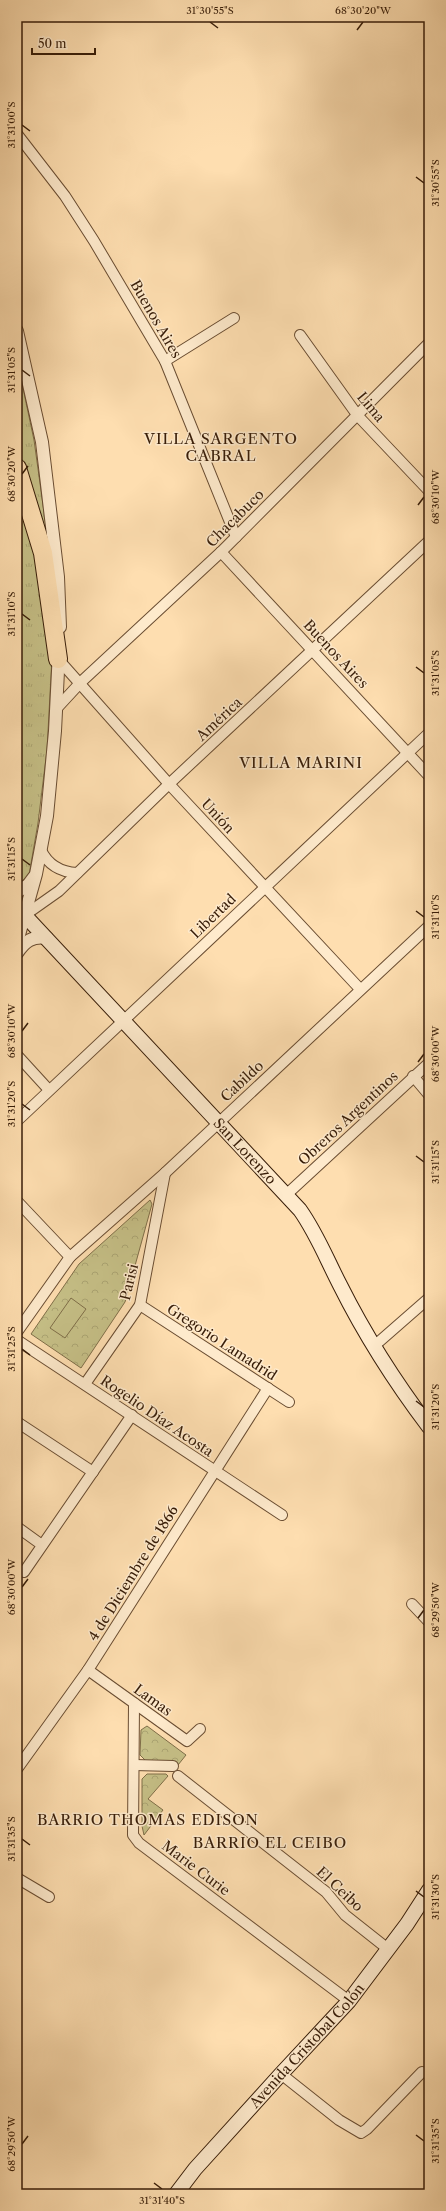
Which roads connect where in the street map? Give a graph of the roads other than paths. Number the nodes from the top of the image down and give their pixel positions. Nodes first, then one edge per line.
1 (17, 134) edge
2 (234, 318) dead end
3 (17, 331) edge
4 (300, 335) dead end
5 (429, 343) edge
6 (165, 362) junction
7 (358, 416) junction
8 (17, 468) edge
9 (429, 491) edge
10 (236, 537) junction
11 (429, 541) edge
12 (221, 552) junction
13 (314, 650) junction
14 (58, 658) junction
15 (81, 682) junction
16 (57, 708) junction
17 (429, 733) edge
18 (407, 753) junction
19 (429, 776) edge
20 (169, 784) junction
21 (41, 850) junction
22 (77, 873) junction
23 (36, 874) junction
24 (264, 886) junction
25 (17, 892) edge
26 (21, 911) edge
27 (429, 926) edge
28 (47, 938) junction
29 (17, 942) edge
30 (17, 953) edge
31 (360, 989) junction
32 (124, 1021) junction
33 (17, 1055) edge
34 (429, 1063) edge
35 (413, 1076) junction
36 (49, 1090) junction
37 (429, 1095) edge
38 (17, 1121) edge
39 (218, 1122) junction
40 (165, 1173) junction
41 (286, 1194) junction
42 (17, 1201) edge
43 (70, 1256) junction
44 (429, 1298) edge
45 (140, 1304) junction
46 (17, 1332) edge
47 (17, 1340) edge
48 (373, 1347) junction
49 (85, 1384) junction
50 (268, 1388) junction
51 (289, 1402) dead end
52 (132, 1415) junction
53 (17, 1422) edge
54 (429, 1427) edge
55 (214, 1470) junction
56 (93, 1472) junction
57 (282, 1515) dead end
58 (17, 1527) edge
59 (42, 1545) junction
60 (24, 1572) dead end
61 (412, 1604) dead end
62 (429, 1622) edge
63 (88, 1670) junction
64 (134, 1703) junction
65 (200, 1729) dead end
66 (134, 1765) junction
67 (173, 1766) dead end
68 (17, 1769) edge
69 (178, 1776) dead end
70 (18, 1880) edge
71 (429, 1890) edge
72 (49, 1897) dead end
73 (388, 1949) junction
74 (349, 2001) junction
75 (422, 2072) dead end
76 (281, 2074) junction
77 (176, 2194) edge

1 - 6 street, Buenos Aires
2 - 6 street
3 - 14 street
4 - 7 street, Lima
5 - 7 street, Chacabuco
6 - 10 street, Buenos Aires
7 - 9 street, Lima
7 - 10 street, Chacabuco
8 - 14 highway
10 - 12 street, Chacabuco
11 - 13 street, América
12 - 13 street, Buenos Aires
12 - 15 street, Chacabuco
13 - 18 street, Buenos Aires
13 - 20 street, América
14 - 15 street, Unión
14 - 16 street
15 - 16 street, Chacabuco
15 - 20 street, Unión
16 - 21 street
17 - 18 street, Libertad
18 - 19 street, Buenos Aires
18 - 24 street, Libertad
20 - 22 street, América
20 - 24 street, Unión
21 - 22 street
21 - 23 street
22 - 26 street, América
23 - 25 street
23 - 26 street
24 - 31 street, Unión
24 - 32 street, Libertad
26 - 28 main road, San Lorenzo
26 - 29 street
27 - 31 street, Cabildo
28 - 30 street
28 - 32 main road, San Lorenzo
31 - 39 street, Cabildo
32 - 36 street, Libertad
32 - 39 main road, San Lorenzo
33 - 36 street
34 - 35 street, Obreros Argentinos
35 - 37 street
35 - 41 street, Obreros Argentinos
36 - 38 street, Libertad
39 - 40 street, Cabildo
39 - 41 main road, San Lorenzo
40 - 43 street, Cabildo
40 - 45 street, Parisi
41 - 48 main road, San Lorenzo
42 - 43 street
43 - 46 street, Cabildo
44 - 48 street
45 - 49 street, Parisi
45 - 50 street, Gregorio Lamadrid
47 - 49 street, Rogelio Díaz Acosta
48 - 54 main road, San Lorenzo
49 - 52 street, Rogelio Díaz Acosta
50 - 51 street, Gregorio Lamadrid
50 - 55 street, 4 de Diciembre de 1866
52 - 55 street, Rogelio Díaz Acosta
52 - 56 street
53 - 56 street
55 - 57 street, Rogelio Díaz Acosta
55 - 63 street, 4 de Diciembre de 1866
56 - 59 street
58 - 59 street
59 - 60 street
61 - 62 street
63 - 64 street, Lamas
63 - 68 street, 4 de Diciembre de 1866
64 - 65 street, Lamas
64 - 66 street, Marie Curie
66 - 67 street
66 - 74 street, Marie Curie
69 - 73 street, El Ceibo
70 - 72 street
71 - 73 main road, Avenida Cristobal Colón
73 - 74 main road, Avenida Cristobal Colón
74 - 76 main road, Avenida Cristobal Colón
75 - 76 street
76 - 77 main road, Avenida Cristobal Colón

